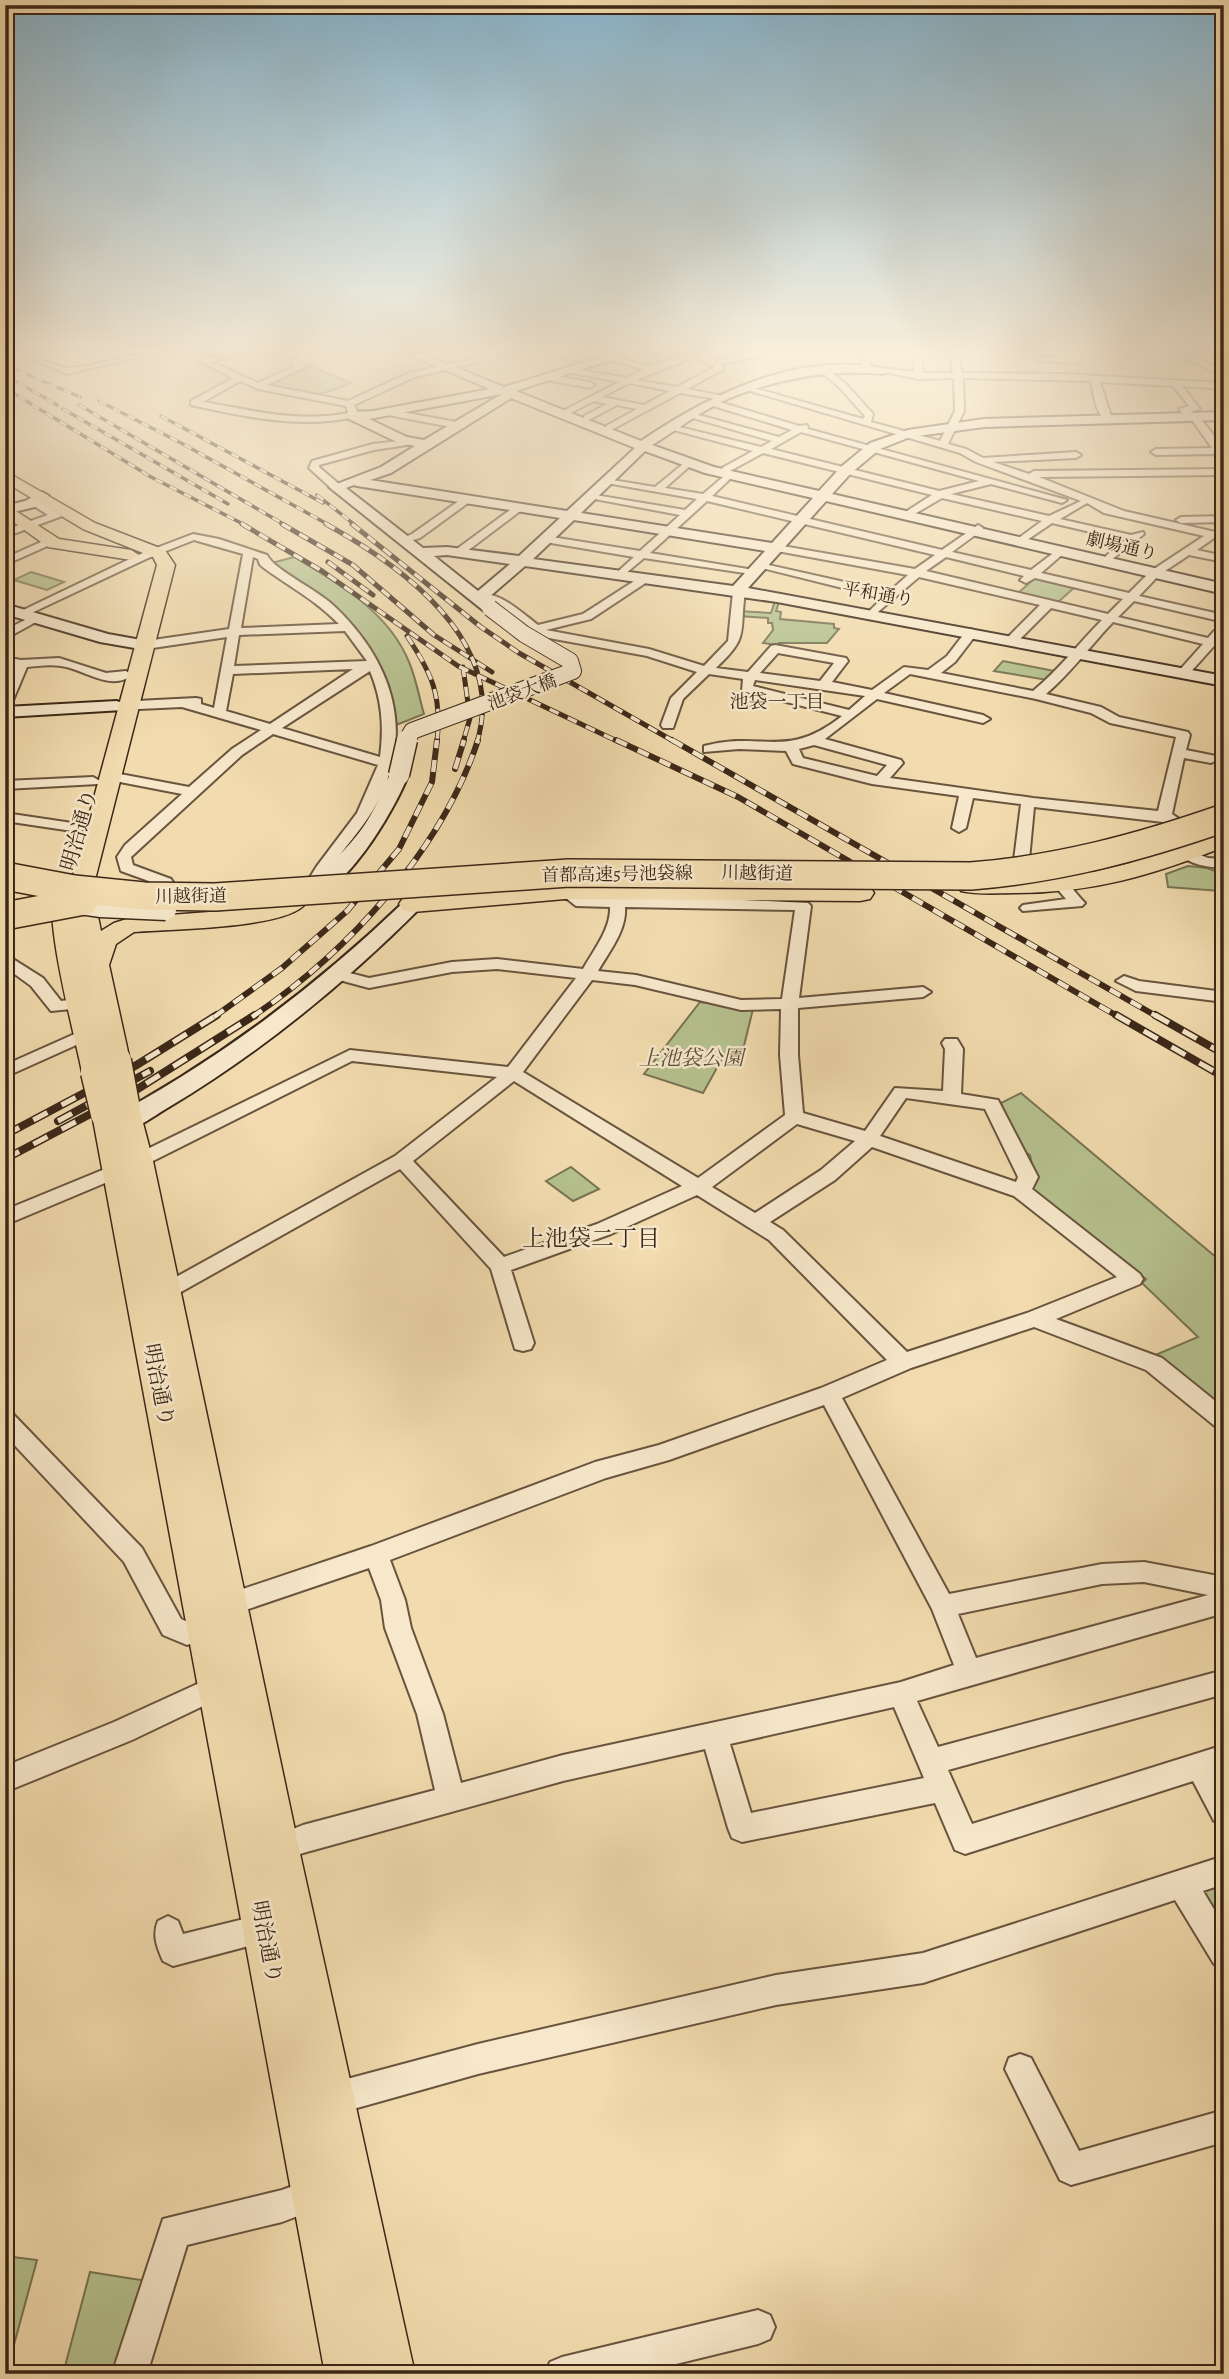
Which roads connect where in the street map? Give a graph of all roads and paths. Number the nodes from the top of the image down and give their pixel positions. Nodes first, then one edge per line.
1 (315, 465) edge
2 (394, 465) edge
3 (624, 465) edge
4 (686, 465) edge
5 (697, 465) edge
6 (706, 465) edge
7 (738, 465) edge
8 (821, 465) edge
9 (852, 465) edge
10 (915, 465) edge
11 (926, 465) edge
12 (994, 465) edge
13 (1085, 465) edge
14 (1167, 465) edge
15 (907, 469) dead end
16 (845, 471) junction
17 (1224, 471) edge
18 (727, 472) junction
19 (1173, 472) junction
20 (1092, 473) junction
21 (1021, 474) junction
22 (5, 475) edge
23 (896, 475) dead end
24 (357, 481) junction
25 (884, 481) junction
26 (606, 482) junction
27 (989, 482) junction
28 (336, 487) junction
29 (657, 490) junction
30 (942, 493) junction
31 (823, 495) junction
32 (38, 497) junction
33 (589, 497) junction
34 (703, 497) junction
35 (5, 499) edge
36 (467, 500) junction
37 (1082, 504) junction
38 (5, 509) edge
39 (518, 509) junction
40 (687, 513) junction
41 (911, 513) junction
42 (1121, 514) junction
43 (568, 517) junction
44 (1051, 519) junction
45 (1224, 519) edge
46 (801, 520) junction
47 (1154, 521) junction
48 (27, 524) junction
49 (976, 530) junction
50 (667, 532) junction
51 (5, 534) edge
52 (1218, 536) edge
53 (1024, 538) junction
54 (545, 539) junction
55 (1134, 539) junction
56 (403, 540) junction
57 (50, 541) junction
58 (777, 548) junction
59 (1060, 551) junction
60 (1187, 551) junction
61 (140, 552) junction
62 (249, 552) junction
63 (418, 553) junction
64 (458, 553) junction
65 (943, 553) junction
66 (643, 554) junction
67 (1110, 558) junction
68 (1224, 559) edge
69 (522, 561) junction
70 (5, 562) edge
71 (265, 564) junction
72 (246, 568) junction
73 (757, 569) junction
74 (1157, 571) junction
75 (916, 573) junction
76 (1032, 574) junction
77 (619, 576) junction
78 (643, 580) junction
79 (1224, 587) edge
80 (738, 592) junction
81 (1010, 595) junction
82 (891, 596) junction
83 (1130, 597) junction
84 (484, 603) junction
85 (1048, 604) junction
86 (21, 614) edge
87 (872, 614) junction
88 (1108, 618) junction
89 (1224, 619) edge
90 (348, 627) junction
91 (534, 629) junction
92 (1224, 629) edge
93 (234, 632) junction
94 (971, 632) junction
95 (5, 635) edge
96 (1012, 640) junction
97 (1210, 642) junction
98 (141, 644) junction
99 (1076, 653) junction
100 (5, 661) edge
101 (374, 665) junction
102 (21, 666) junction
103 (228, 670) junction
104 (704, 670) junction
105 (1183, 673) junction
106 (930, 674) junction
107 (126, 675) junction
108 (749, 678) junction
109 (1224, 681) edge
110 (823, 686) junction
111 (872, 694) junction
112 (1037, 695) junction
113 (222, 696) junction
114 (184, 703) junction
115 (5, 705) edge
116 (122, 706) junction
117 (5, 712) edge
118 (219, 713) junction
119 (850, 714) junction
120 (983, 719) dead end
121 (668, 725) dead end
122 (272, 728) junction
123 (812, 740) junction
124 (791, 747) junction
125 (709, 749) dead end
126 (1181, 753) junction
127 (1211, 759) dead end
128 (392, 769) junction
129 (101, 780) junction
130 (880, 781) junction
131 (5, 785) edge
132 (192, 792) junction
133 (967, 792) junction
134 (1027, 802) junction
135 (1224, 816) edge
136 (5, 817) edge
137 (79, 828) junction
138 (959, 828) dead end
139 (1224, 829) edge
140 (1179, 832) junction
141 (72, 855) junction
142 (1223, 861) edge
143 (741, 877) junction
144 (838, 879) junction
145 (965, 880) junction
146 (1035, 884) junction
147 (565, 891) junction
148 (8, 895) edge
149 (113, 895) junction
150 (301, 898) junction
151 (617, 903) junction
152 (71, 904) junction
153 (165, 904) junction
154 (413, 904) junction
155 (5, 959) edge
156 (96, 965) junction
157 (588, 974) junction
158 (338, 975) junction
159 (1124, 981) dead end
160 (923, 992) dead end
161 (1224, 997) edge
162 (82, 1003) junction
163 (790, 1004) junction
164 (88, 1032) junction
165 (951, 1043) dead end
166 (106, 1066) junction
167 (5, 1072) edge
168 (513, 1073) junction
169 (952, 1098) junction
170 (117, 1117) junction
171 (793, 1118) junction
172 (869, 1139) junction
173 (402, 1160) junction
174 (128, 1165) junction
175 (700, 1186) junction
176 (1021, 1191) junction
177 (5, 1218) edge
178 (757, 1220) junction
179 (500, 1266) junction
180 (165, 1292) junction
181 (1034, 1319) junction
182 (523, 1343) dead end
183 (903, 1362) junction
184 (829, 1394) junction
185 (5, 1420) edge
186 (1224, 1421) edge
187 (376, 1555) junction
188 (1224, 1588) edge
189 (1224, 1602) edge
190 (943, 1606) junction
191 (217, 1616) junction
192 (969, 1672) junction
193 (1224, 1682) edge
194 (217, 1688) junction
195 (901, 1694) junction
196 (715, 1737) junction
197 (931, 1762) junction
198 (1211, 1762) edge
199 (5, 1779) edge
200 (942, 1788) junction
201 (451, 1798) junction
202 (1224, 1812) edge
203 (264, 1854) junction
204 (1224, 1870) edge
205 (1182, 1884) junction
206 (264, 1928) junction
207 (168, 1931) dead end
208 (1224, 1954) edge
209 (1020, 2069) dead end
210 (332, 2099) junction
211 (1224, 2126) edge
212 (317, 2194) junction
213 (758, 2327) dead end
214 (129, 2374) edge
215 (352, 2374) edge
216 (388, 2374) edge
217 (562, 2374) edge

1 - 28 street
2 - 24 street
3 - 26 street
4 - 29 street
5 - 18 street, 劇場通り
6 - 18 street, 劇場通り
7 - 18 street
8 - 16 street
9 - 16 street
10 - 15 street
11 - 27 street
12 - 21 street
13 - 20 street
14 - 19 street
16 - 25 street
16 - 31 street
17 - 19 street
18 - 31 street, 劇場通り
18 - 34 street
19 - 20 street
20 - 21 street
21 - 27 street
21 - 42 street
22 - 32 main road
23 - 25 street
24 - 28 street
24 - 36 street
25 - 30 street
26 - 29 street
26 - 33 street
27 - 30 street
27 - 37 street
28 - 56 street
29 - 34 street
30 - 41 street
30 - 44 street
31 - 41 street, 劇場通り
31 - 46 street
31 - 49 street, 劇場通り
32 - 35 street
32 - 38 street
32 - 48 street
32 - 61 main road
33 - 40 street
33 - 43 street
34 - 40 street
34 - 46 street
36 - 39 street
36 - 56 street
37 - 42 street
37 - 44 street
38 - 48 main road
39 - 43 street
39 - 64 street
40 - 50 street
41 - 49 street, 劇場通り
42 - 47 street
43 - 50 street
43 - 54 street
44 - 53 street
44 - 55 street
45 - 47 street
46 - 58 street
46 - 65 street
47 - 52 street
47 - 55 street
48 - 51 street
48 - 57 main road
49 - 53 street, 劇場通り
49 - 59 street, 劇場通り
49 - 65 street
50 - 58 street
50 - 66 street
52 - 60 street
53 - 67 street, 劇場通り
54 - 66 street
54 - 69 street
55 - 67 street
56 - 63 street
57 - 61 main road
57 - 70 street
58 - 73 street
58 - 75 street
59 - 74 street, 劇場通り
59 - 76 street
60 - 68 street
60 - 74 street
61 - 62 street
61 - 86 street
61 - 98 main road, 明治通り
62 - 71 street
62 - 72 street
63 - 64 street
63 - 84 street
64 - 69 street
65 - 75 street
65 - 76 street
66 - 73 street
66 - 77 street
67 - 74 street, 劇場通り
69 - 77 street, 平和通り
69 - 84 street
71 - 72 street
71 - 90 street
72 - 93 street
73 - 80 street
73 - 82 street
74 - 79 street, 劇場通り
74 - 83 street
75 - 81 street
75 - 82 street
76 - 81 street
76 - 83 street
77 - 78 street, 平和通り
78 - 80 street, 平和通り
78 - 91 street
80 - 87 street, 平和通り
80 - 104 street
81 - 85 street
82 - 87 street
83 - 88 street
83 - 89 street
84 - 91 street
84 - 128 street, 池袋大橋, bridge
85 - 88 street
85 - 96 street
86 - 95 street
86 - 98 street
87 - 94 street, 平和通り
88 - 97 street
88 - 99 street
90 - 93 street
90 - 101 street
91 - 104 street
92 - 97 street
93 - 98 street
93 - 103 street
94 - 96 street, 平和通り
94 - 106 street
96 - 99 street, 平和通り
97 - 105 street
98 - 107 main road, 明治通り
98 - 116 main road, 明治通り
99 - 105 street, 平和通り
99 - 112 street
100 - 102 street
101 - 103 street
101 - 122 street
101 - 128 street
102 - 107 street
102 - 115 street
103 - 113 street
104 - 108 street
104 - 121 street
105 - 109 street, 平和通り
106 - 111 street
106 - 112 street
107 - 116 main road, 明治通り
108 - 110 street
108 - 110 street
108 - 119 street
110 - 111 street
111 - 119 street
111 - 120 street
112 - 126 street
113 - 114 street
113 - 118 street
114 - 116 street
114 - 118 street
116 - 117 street
116 - 129 main road, 明治通り
118 - 122 street
119 - 123 street
122 - 128 street
122 - 132 street
123 - 124 street
123 - 130 street
124 - 125 street
124 - 130 street
126 - 127 street
126 - 140 street
128 - 150 street
129 - 131 street
129 - 132 street
129 - 137 main road, 明治通り
129 - 152 main road, 明治通り
130 - 133 street
132 - 153 street
133 - 134 street
133 - 138 street
134 - 140 street
134 - 146 street
135 - 140 highway
135 - 148 highway, 首都高速5号池袋線, bridge
136 - 137 street
137 - 141 main road, 明治通り
139 - 148 highway, 首都高速5号池袋線, bridge
140 - 142 highway
140 - 146 highway
141 - 148 main road
141 - 152 main road, 明治通り
143 - 144 highway, 川越街道
143 - 149 highway, 川越街道, bridge
143 - 153 highway, 川越街道
144 - 145 highway
144 - 145 highway, 川越街道, bridge
144 - 147 highway
144 - 154 highway
145 - 146 highway
145 - 146 highway
147 - 151 street
147 - 154 highway
148 - 149 street, bridge
148 - 152 highway
148 - 152 street
149 - 152 highway, 川越街道, bridge
150 - 152 highway
150 - 153 highway
150 - 156 main road
151 - 157 street
151 - 163 street
152 - 153 highway, 川越街道, bridge
152 - 156 main road, 明治通り
152 - 162 main road, 明治通り
154 - 158 street
155 - 162 street
156 - 166 main road, 明治通り
157 - 158 street
157 - 163 street
157 - 168 street
158 - 170 street
159 - 161 street
160 - 163 street
162 - 164 main road, 明治通り
163 - 171 street
164 - 166 main road, 明治通り
164 - 167 street
165 - 169 street
166 - 170 main road, 明治通り, bridge
168 - 173 street
168 - 174 street
168 - 175 street
169 - 172 street
169 - 176 street
170 - 174 main road, 明治通り
171 - 172 street
171 - 175 street
172 - 176 street
172 - 178 street
173 - 179 street
173 - 180 street
174 - 177 street
174 - 180 main road, 明治通り
174 - 191 main road, 明治通り
175 - 178 street
175 - 179 street
176 - 181 street
178 - 183 street
179 - 182 street
180 - 191 main road, 明治通り
181 - 183 street
181 - 186 street
183 - 184 street
184 - 187 street
184 - 190 street
185 - 191 street
187 - 191 street
187 - 201 street
188 - 190 street
189 - 192 street
190 - 192 street
191 - 194 main road, 明治通り
191 - 203 main road, 明治通り
192 - 195 street
193 - 197 street
194 - 199 street
194 - 203 main road, 明治通り
195 - 196 street
195 - 197 street
196 - 200 street
196 - 201 street
197 - 200 street
198 - 200 street
198 - 202 street
201 - 203 street
203 - 206 main road, 明治通り
203 - 210 main road, 明治通り
204 - 205 street
205 - 208 street
205 - 210 street
206 - 207 street
206 - 212 main road, 明治通り
209 - 211 street
210 - 216 main road, 明治通り
212 - 214 street
212 - 215 main road, 明治通り
213 - 217 street

